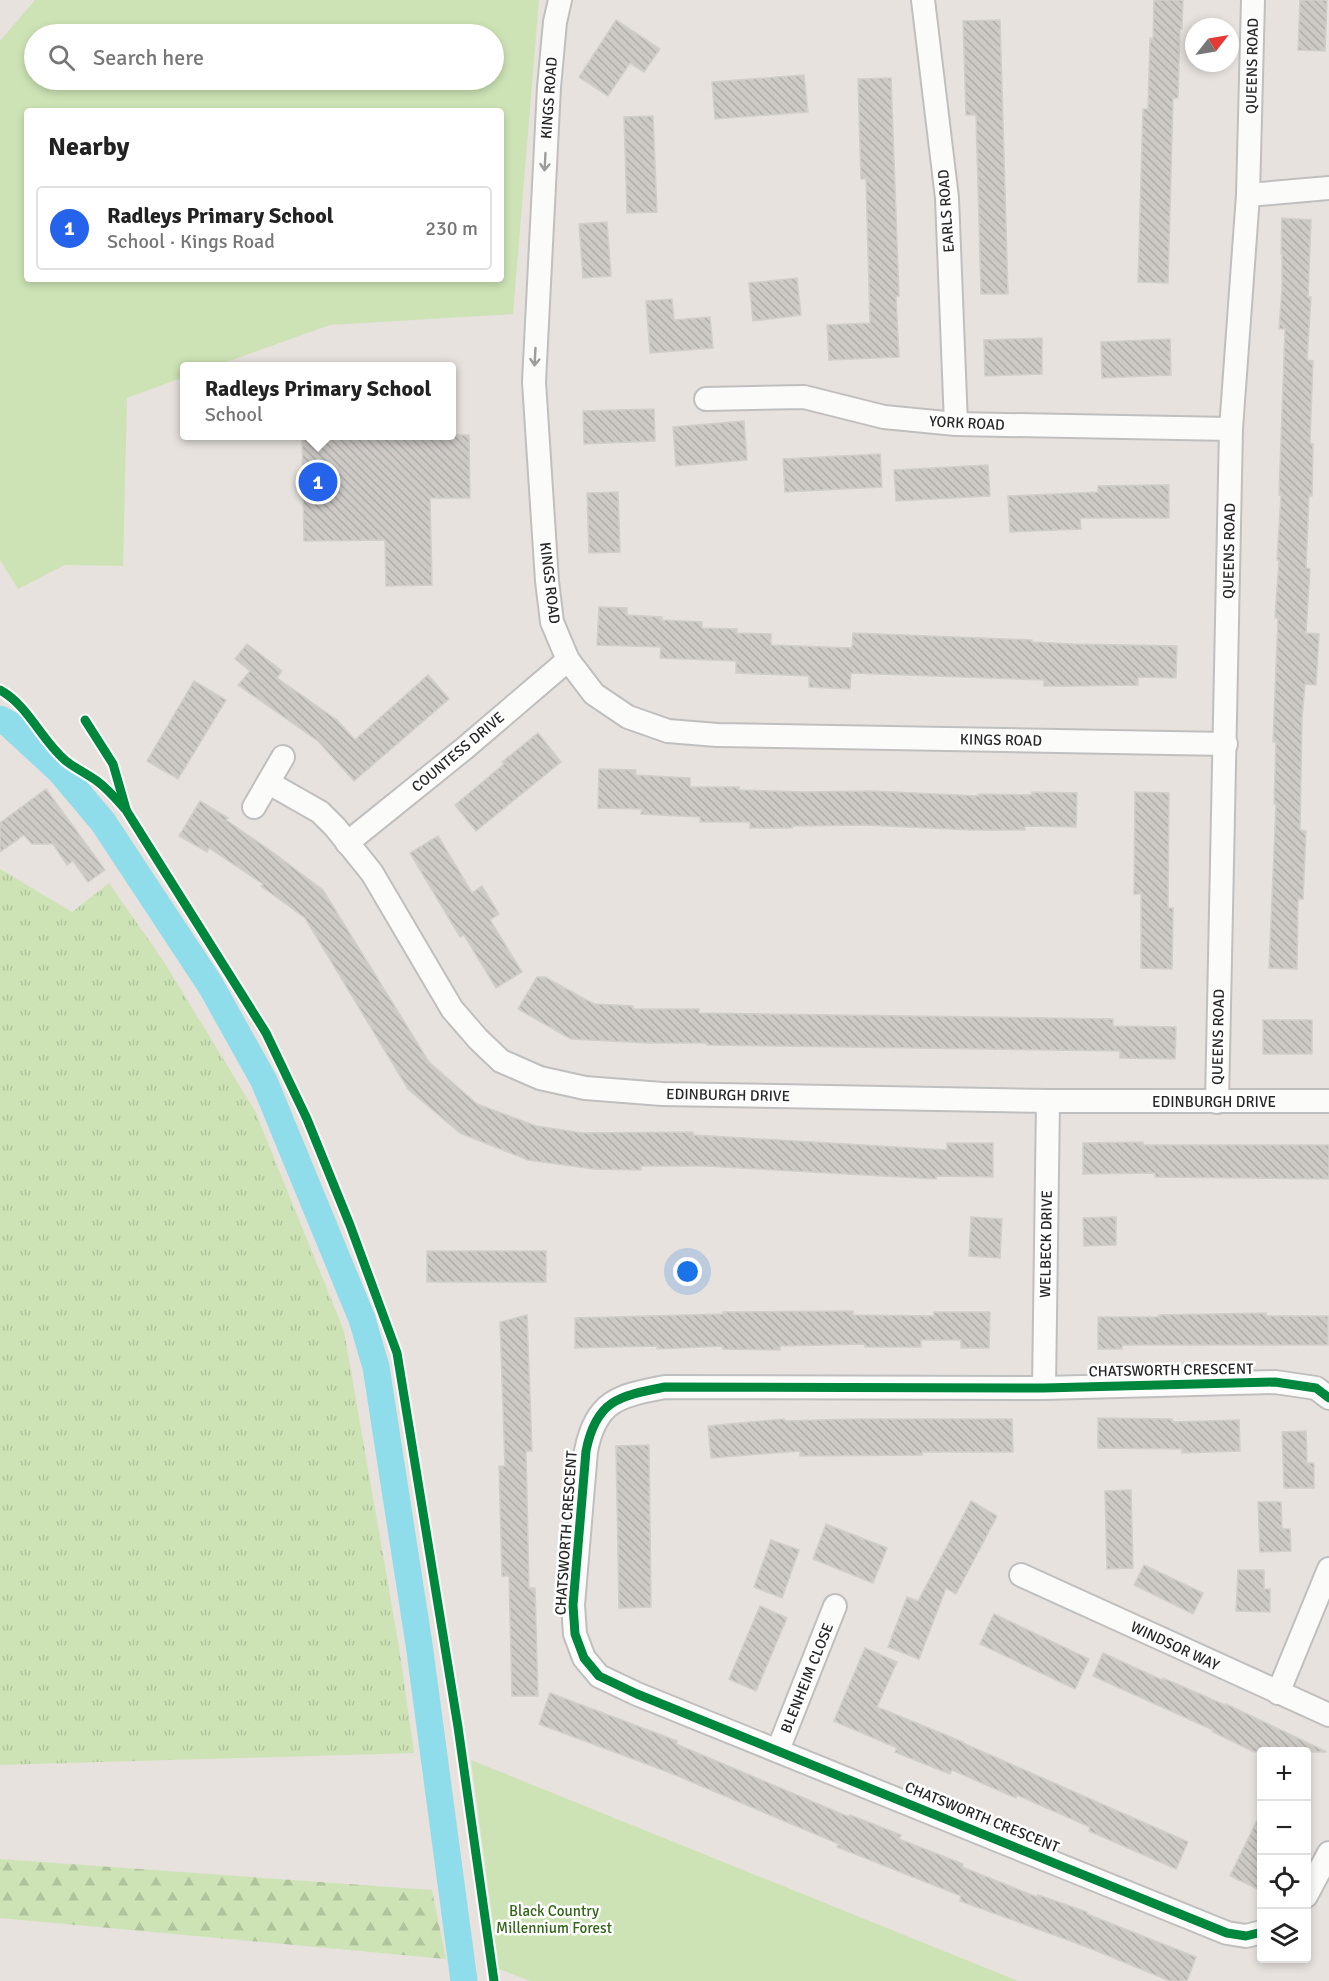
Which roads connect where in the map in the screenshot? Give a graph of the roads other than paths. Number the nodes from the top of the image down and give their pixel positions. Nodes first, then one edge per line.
1 (560, 0) edge
2 (923, 0) edge
3 (1253, 0) edge
4 (1329, 188) edge
5 (1248, 195) junction
6 (706, 399) dead end
7 (957, 424) junction
8 (1231, 429) junction
9 (568, 660) junction
10 (1226, 744) junction
11 (283, 757) dead end
12 (269, 783) junction
13 (254, 807) dead end
14 (347, 843) junction
15 (1048, 1101) junction
16 (1329, 1101) edge
17 (1217, 1102) junction
18 (1044, 1388) junction
19 (1329, 1398) edge
20 (1329, 1569) edge
21 (1021, 1575) dead end
22 (835, 1606) dead end
23 (1278, 1693) junction
24 (1329, 1715) edge
25 (778, 1750) junction
26 (1329, 1853) edge
27 (1311, 1887) edge
28 (1257, 1933) edge

1 -> 9 street, KINGS ROAD
2 - 7 street, EARLS ROAD
3 - 5 street, QUEENS ROAD
4 - 5 street
5 - 8 street, QUEENS ROAD
6 - 7 street, YORK ROAD
7 - 8 street, YORK ROAD
8 - 10 street, QUEENS ROAD
9 - 10 street, KINGS ROAD
9 - 14 street, COUNTESS DRIVE
10 - 17 street, QUEENS ROAD
11 - 12 street
12 - 13 street
12 - 14 street, EDINBURGH DRIVE
14 - 15 street, EDINBURGH DRIVE
15 - 17 street, EDINBURGH DRIVE
15 - 18 street, WELBECK DRIVE
16 - 17 street, EDINBURGH DRIVE
18 - 19 street, CHATSWORTH CRESCENT
18 - 25 street, CHATSWORTH CRESCENT
20 - 23 street
21 - 23 street, WINDSOR WAY
22 - 25 street, BLENHEIM CLOSE
23 - 24 street, WINDSOR WAY
25 - 28 street, CHATSWORTH CRESCENT
26 - 27 street

